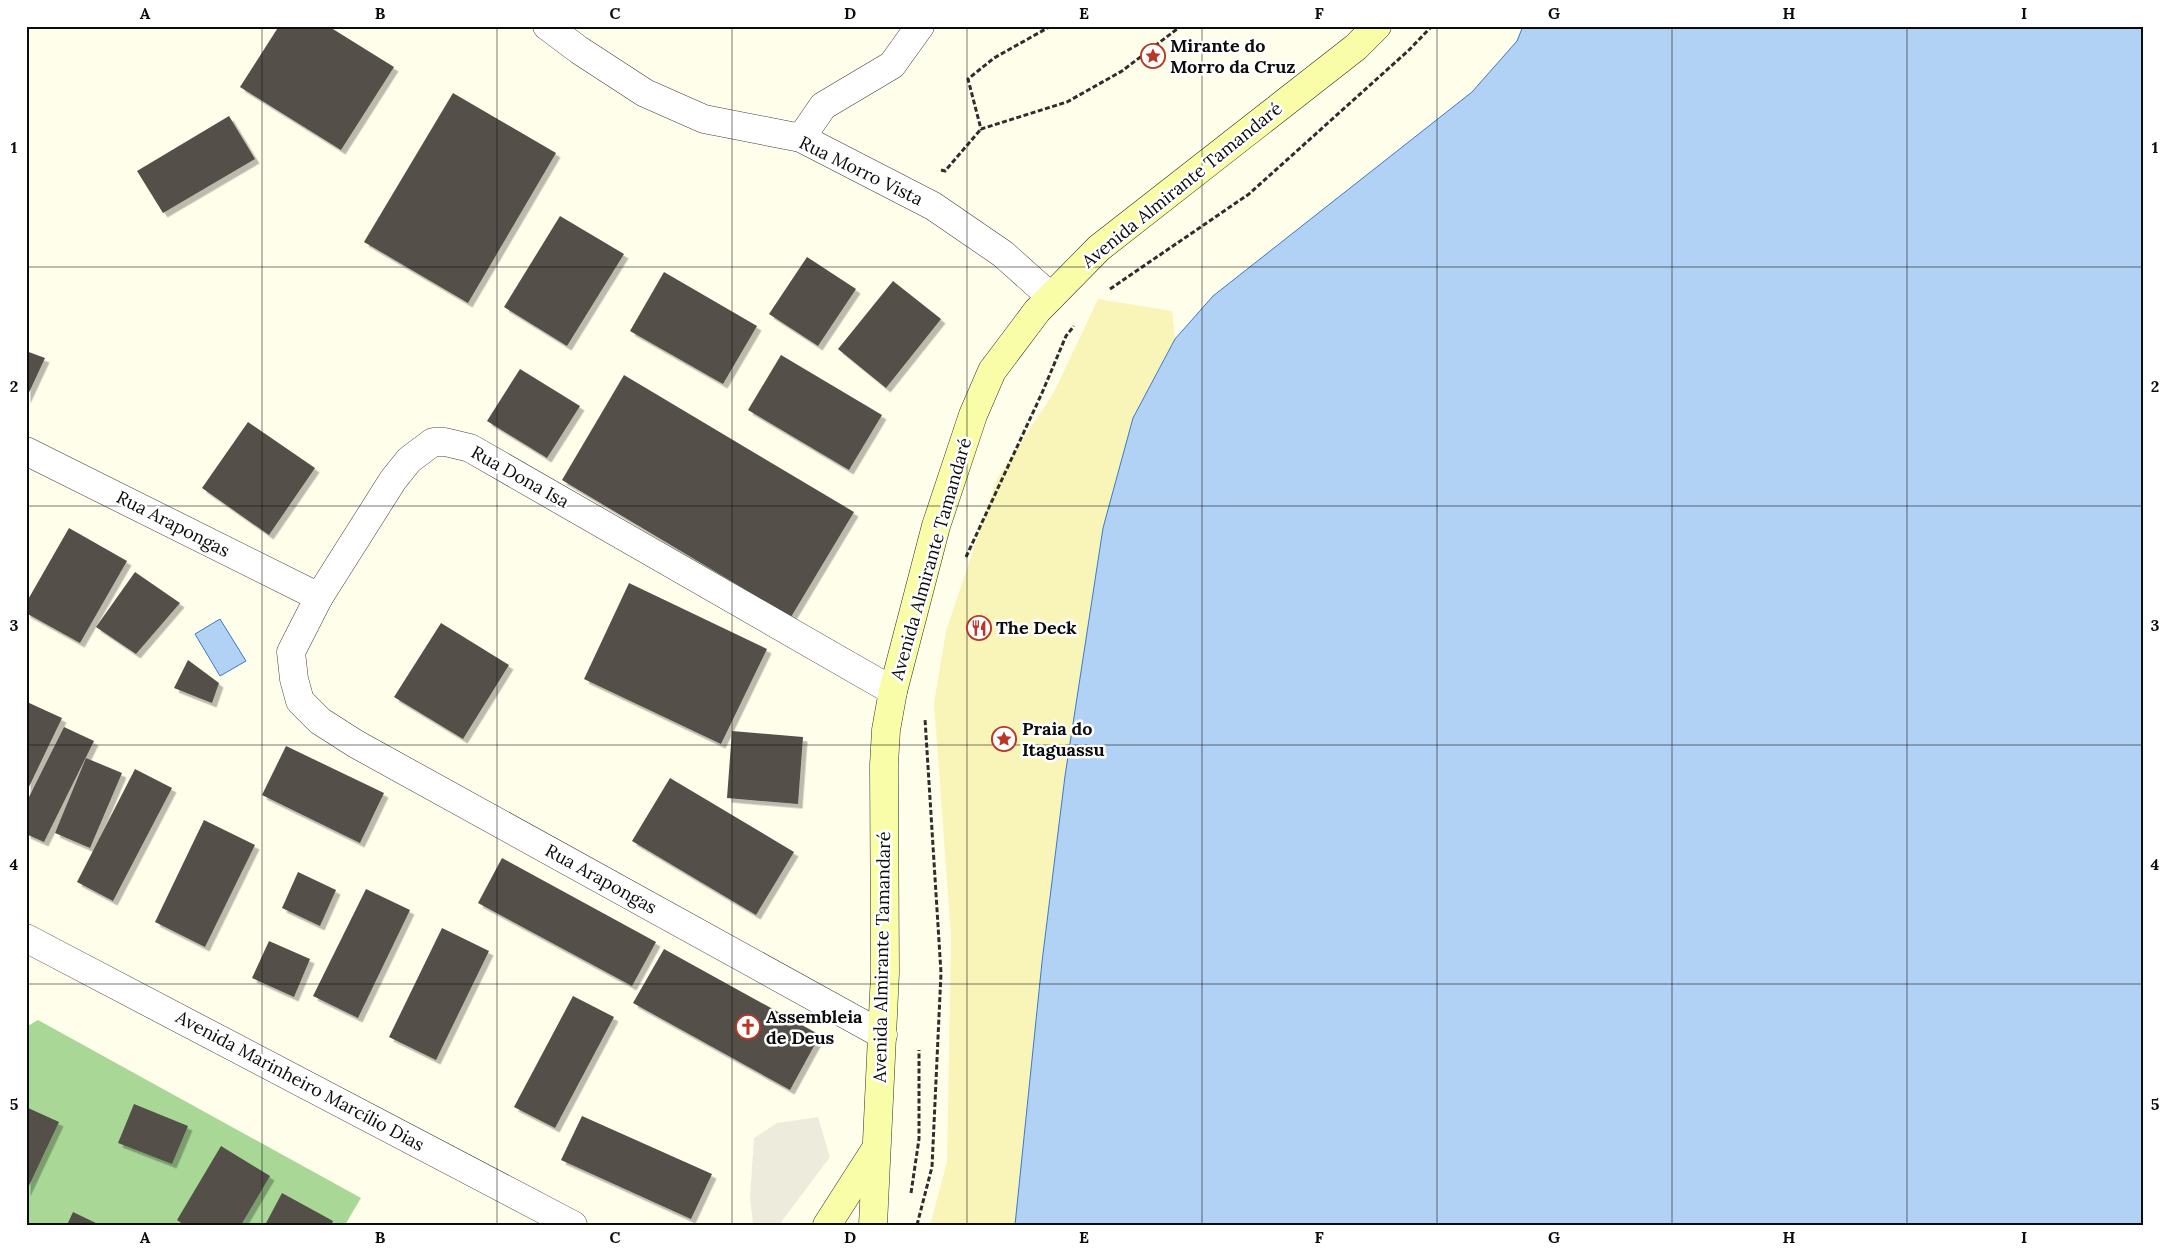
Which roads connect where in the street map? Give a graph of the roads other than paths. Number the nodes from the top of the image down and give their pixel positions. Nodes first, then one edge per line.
1 (548, 26) edge
2 (920, 26) edge
3 (1377, 26) edge
4 (801, 138) junction
5 (1051, 297) junction
6 (26, 451) edge
7 (319, 597) junction
8 (893, 691) junction
9 (320, 721) joint
10 (32, 948) edge
11 (883, 1035) junction
12 (876, 1149) junction
13 (573, 1225) edge
14 (826, 1225) edge
15 (873, 1225) edge

1 - 4 street, Rua Morro Vista
2 - 4 street
3 - 5 main road, Avenida Almirante Tamandaré
4 - 5 street, Rua Morro Vista
5 - 8 main road, Avenida Almirante Tamandaré
6 - 7 street, Rua Arapongas
7 - 8 street, Rua Dona Isa
7 - 9 street, Rua Dona Isa
8 - 11 main road, Avenida Almirante Tamandaré
9 - 11 street, Rua Arapongas
10 - 13 street, Avenida Marinheiro Marcílio Dias
11 - 12 main road, Avenida Almirante Tamandaré
12 - 14 main road, Avenida Almirante Tamandaré
12 - 15 main road, Avenida Almirante Tamandaré

